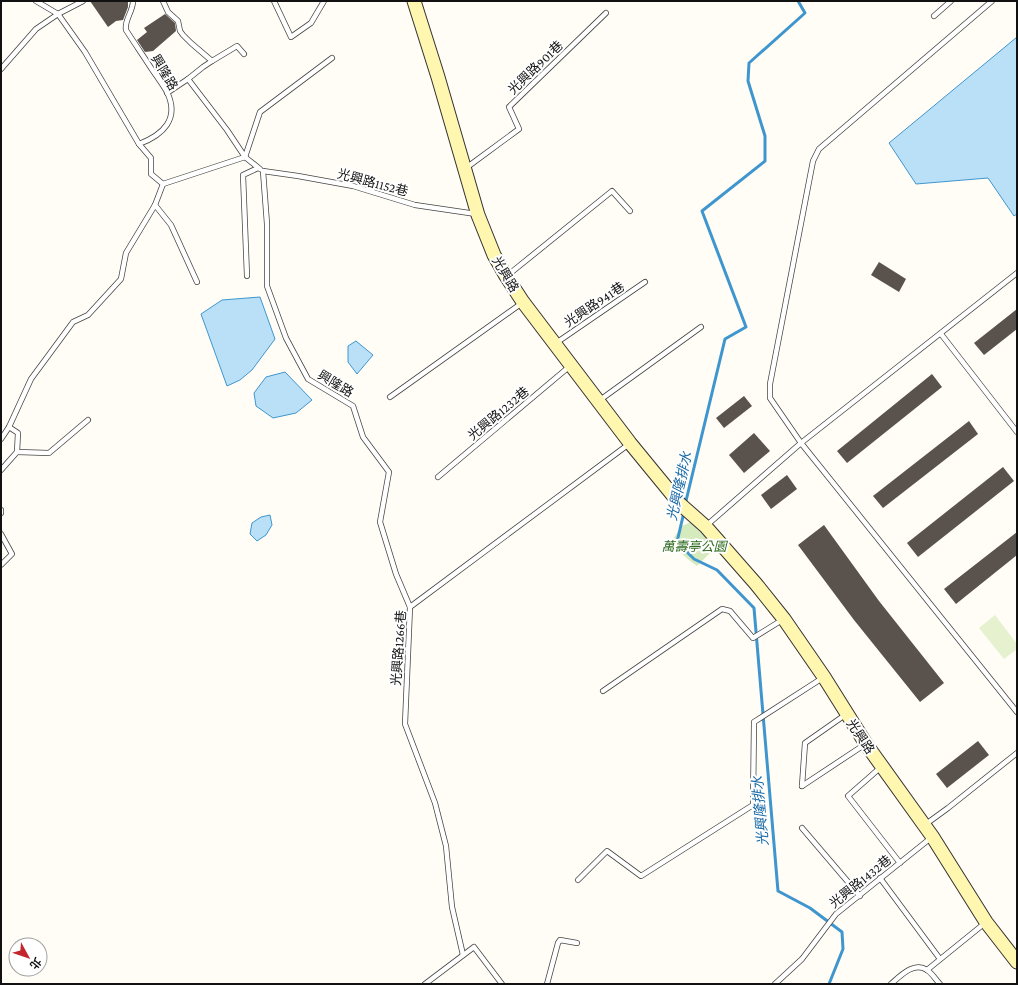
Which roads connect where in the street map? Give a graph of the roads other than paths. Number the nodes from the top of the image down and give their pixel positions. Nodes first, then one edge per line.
1 (36, 1) edge
2 (83, 1) edge
3 (133, 1) edge
4 (163, 1) edge
5 (274, 1) edge
6 (324, 1) edge
7 (414, 1) edge
8 (951, 1) edge
9 (992, 1) edge
10 (606, 13) dead end
11 (58, 14) junction
12 (934, 16) dead end
13 (244, 54) dead end
14 (332, 58) dead end
15 (212, 61) junction
16 (1, 69) edge
17 (188, 79) junction
18 (167, 93) junction
19 (139, 144) junction
20 (245, 157) junction
21 (465, 168) junction
22 (260, 169) junction
23 (164, 184) junction
24 (155, 205) junction
25 (630, 211) dead end
26 (478, 215) junction
27 (1017, 274) edge
28 (247, 276) dead end
29 (506, 276) junction
30 (197, 282) dead end
31 (645, 282) dead end
32 (523, 302) junction
33 (701, 327) dead end
34 (941, 334) junction
35 (555, 344) junction
36 (571, 366) junction
37 (390, 397) dead end
38 (599, 400) junction
39 (88, 420) dead end
40 (9, 427) junction
41 (1017, 432) edge
42 (1, 439) edge
43 (630, 443) junction
44 (801, 443) junction
45 (16, 452) junction
46 (1, 470) edge
47 (438, 477) dead end
48 (1, 510) edge
49 (1, 513) edge
50 (706, 526) junction
51 (1, 534) edge
52 (1, 565) edge
53 (410, 607) junction
54 (784, 620) junction
55 (824, 677) junction
56 (603, 691) dead end
57 (1017, 712) edge
58 (846, 714) junction
59 (866, 744) junction
60 (1017, 753) edge
61 (882, 766) junction
62 (924, 825) junction
63 (802, 828) dead end
64 (932, 836) junction
65 (900, 863) junction
66 (880, 878) junction
67 (578, 880) dead end
68 (860, 896) junction
69 (986, 922) junction
70 (577, 943) dead end
71 (463, 955) junction
72 (940, 959) junction
73 (1017, 962) edge
74 (927, 970) junction
75 (425, 984) edge
76 (502, 984) edge
77 (547, 984) edge
78 (775, 984) edge
79 (891, 984) edge
80 (940, 984) edge

1 - 11 lane
2 - 11 lane
3 - 18 lane, 興隆路
4 - 15 lane
5 - 6 lane
7 - 21 main road, 光興路
8 - 12 lane
9 - 44 lane
10 - 21 lane, 光興路901巷
11 - 16 lane
11 - 19 lane
13 - 15 lane, 興隆路
14 - 20 lane
15 - 17 lane, 興隆路
17 - 18 lane
17 - 20 lane, 興隆路
18 - 19 lane, 興隆路
19 - 23 lane
20 - 22 lane, 興隆路
20 - 23 lane
21 - 26 main road, 光興路
22 - 26 lane, 光興路1152巷
22 - 28 lane
22 - 53 lane, 興隆路
23 - 24 lane
24 - 30 lane
24 - 40 lane
25 - 29 lane
26 - 29 main road, 光興路
27 - 34 lane
29 - 32 main road, 光興路
31 - 35 lane, 光興路941巷
32 - 35 main road, 光興路
32 - 37 lane
33 - 38 lane
34 - 41 lane
34 - 44 lane
35 - 36 main road, 光興路
36 - 38 main road, 光興路
36 - 47 lane, 光興路1232巷
38 - 43 main road, 光興路
39 - 45 lane
40 - 42 lane
40 - 45 lane
43 - 50 main road, 光興路
43 - 53 lane, 光興路1266巷
44 - 50 lane
44 - 57 lane
45 - 46 lane
48 - 49 lane
50 - 54 main road, 光興路
51 - 52 lane
53 - 71 lane, 光興路1266巷
54 - 55 main road, 光興路
54 - 56 lane
55 - 58 main road, 光興路
55 - 67 lane
58 - 59 main road, 光興路
58 - 59 lane
59 - 61 main road, 光興路
60 - 62 lane
61 - 62 main road, 光興路
61 - 65 lane
62 - 64 main road, 光興路
63 - 68 lane
64 - 65 lane, 光興路1432巷
64 - 69 main road, 光興路
65 - 66 lane, 光興路1432巷
66 - 68 lane, 光興路1432巷
66 - 72 lane
68 - 78 lane, 光興路1432巷
69 - 72 lane
69 - 73 main road, 光興路
70 - 77 lane
71 - 75 lane
71 - 76 lane
72 - 74 lane
74 - 79 lane
74 - 80 lane

